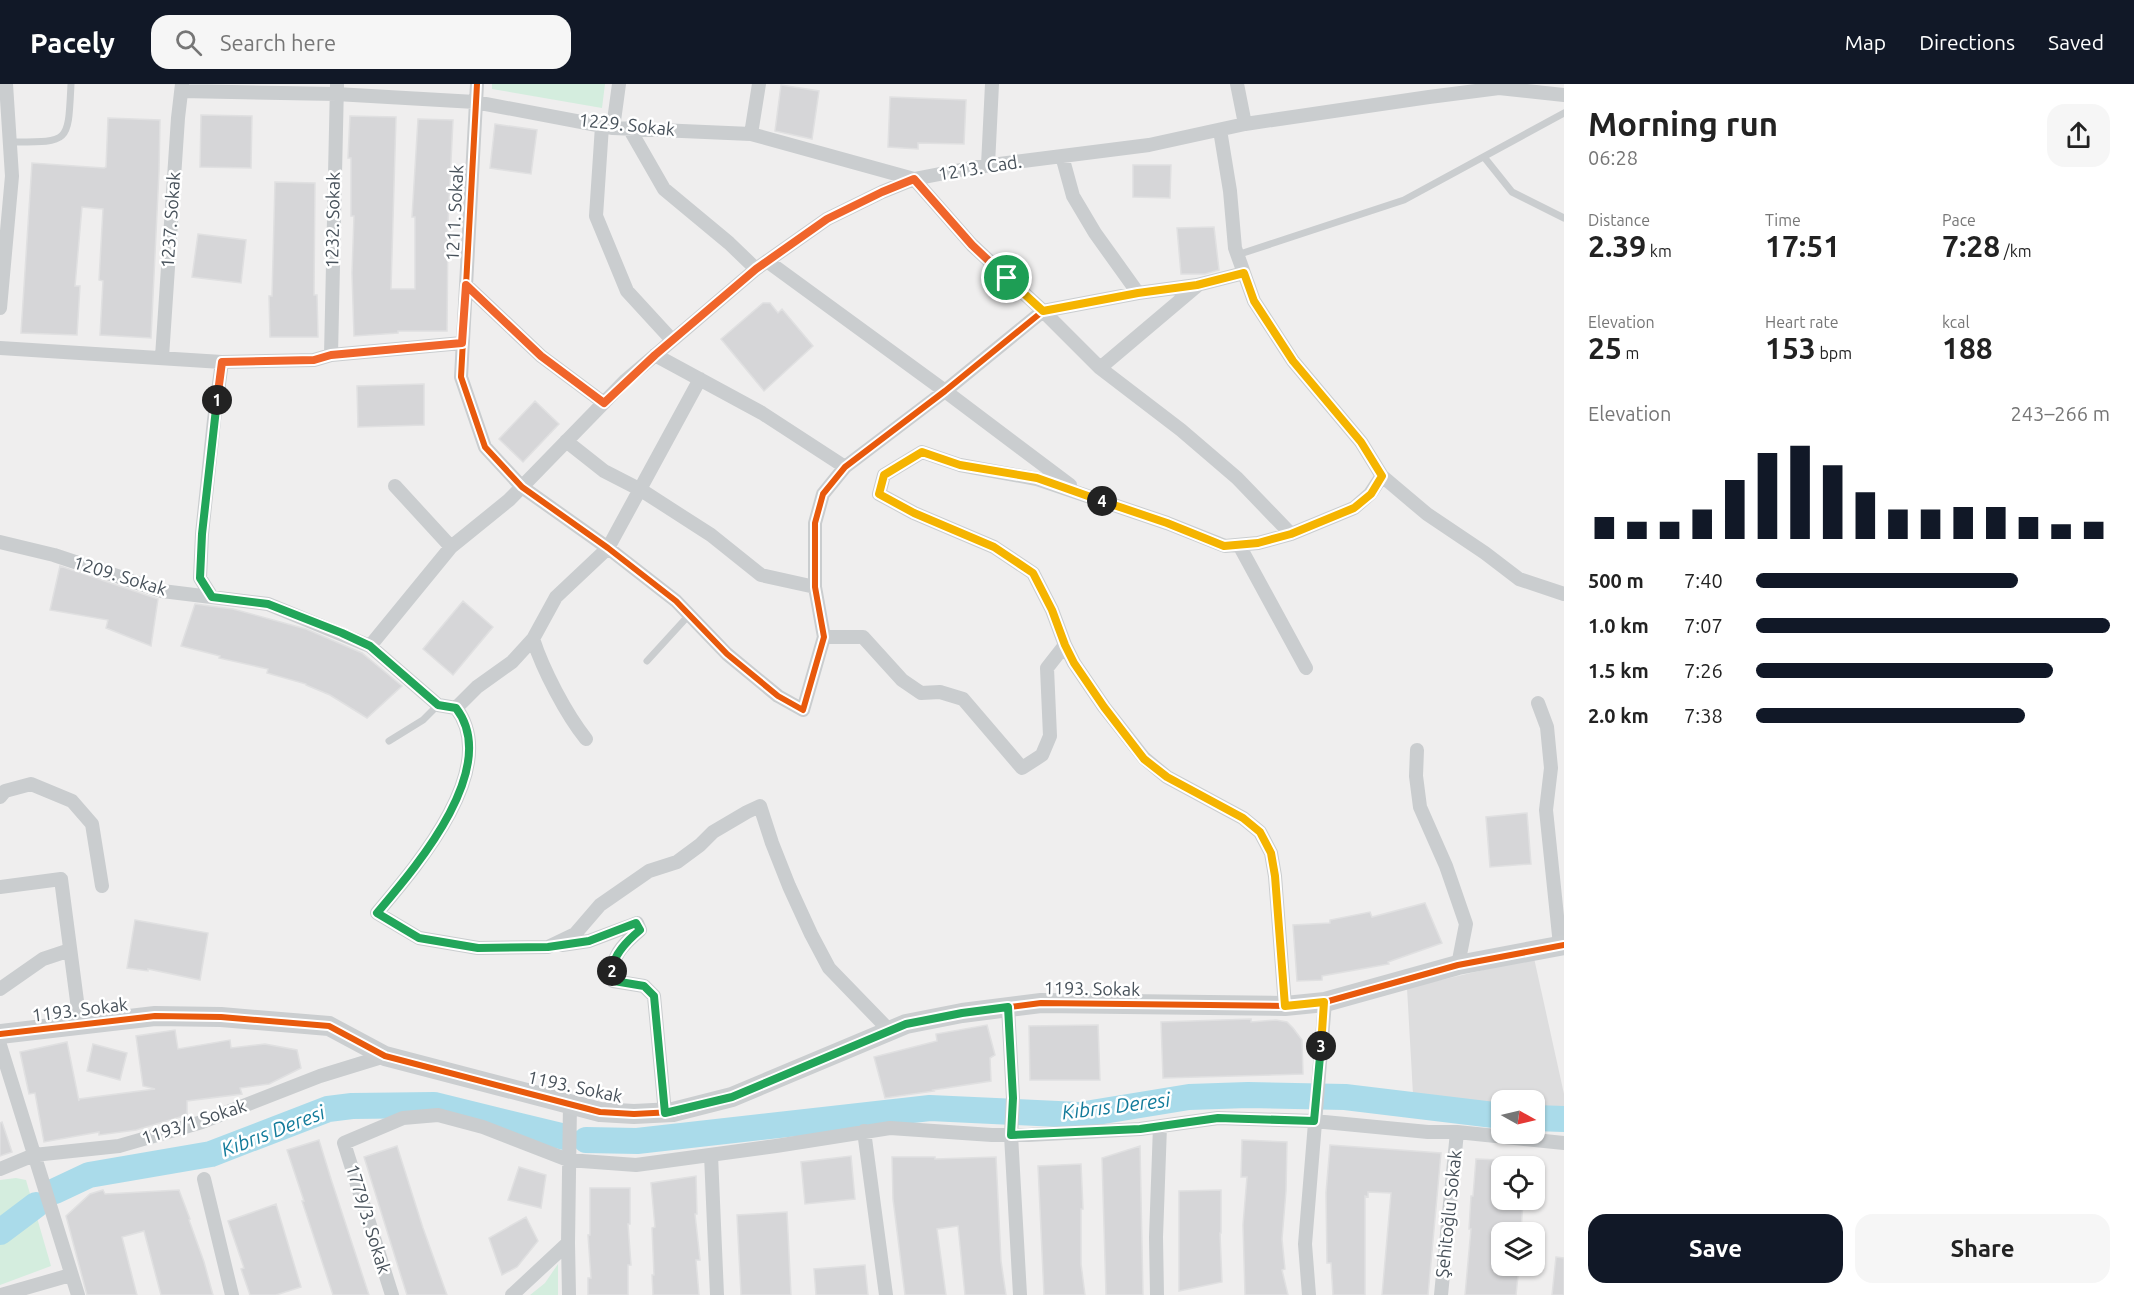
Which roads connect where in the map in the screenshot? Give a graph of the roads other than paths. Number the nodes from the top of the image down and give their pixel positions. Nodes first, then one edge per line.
1 (6, 84) edge
2 (71, 84) edge
3 (477, 84) edge
4 (619, 84) edge
5 (759, 84) edge
6 (992, 84) edge
7 (1237, 84) edge
8 (182, 87) edge
9 (336, 89) edge
10 (1564, 95) edge
11 (475, 102) junction
12 (1564, 113) edge
13 (1245, 124) junction
14 (608, 127) junction
15 (629, 128) junction
16 (1220, 130) junction
17 (751, 134) junction
18 (10, 142) junction
19 (1062, 156) junction
20 (1484, 157) junction
21 (988, 165) junction
22 (914, 179) junction
23 (1564, 218) edge
24 (1237, 255) junction
25 (761, 265) junction
26 (1244, 273) junction
27 (466, 285) junction
28 (1197, 285) junction
29 (1138, 293) junction
30 (0, 308) edge
31 (1043, 311) junction
32 (672, 340) junction
33 (462, 343) junction
34 (0, 348) edge
35 (331, 355) junction
36 (655, 355) junction
37 (162, 357) junction
38 (222, 362) junction
39 (1100, 368) junction
40 (700, 379) junction
41 (945, 391) junction
42 (604, 403) junction
43 (566, 441) junction
44 (844, 467) junction
45 (1382, 476) junction
46 (395, 486) dead end
47 (522, 487) junction
48 (641, 490) junction
49 (1082, 494) junction
50 (1291, 534) junction
51 (0, 542) edge
52 (1239, 545) junction
53 (451, 548) junction
54 (608, 548) junction
55 (815, 587) junction
56 (1564, 594) edge
57 (212, 597) junction
58 (689, 615) junction
59 (824, 637) junction
60 (533, 639) junction
61 (1065, 645) junction
62 (370, 646) junction
63 (647, 662) dead end
64 (1306, 668) dead end
65 (1538, 703) dead end
66 (438, 705) junction
67 (456, 708) junction
68 (586, 740) dead end
69 (389, 741) dead end
70 (1417, 750) dead end
71 (0, 797) edge
72 (102, 886) dead end
73 (0, 887) edge
74 (1562, 945) edge
75 (548, 947) junction
76 (70, 950) junction
77 (1458, 965) junction
78 (0, 989) edge
79 (1324, 1002) junction
80 (1285, 1006) junction
81 (1008, 1007) junction
82 (80, 1024) junction
83 (890, 1031) junction
84 (0, 1034) edge
85 (0, 1045) edge
86 (385, 1056) junction
87 (570, 1104) junction
88 (665, 1113) junction
89 (1314, 1121) junction
90 (1160, 1126) junction
91 (864, 1131) junction
92 (1457, 1132) junction
93 (1011, 1134) junction
94 (1564, 1143) edge
95 (34, 1155) junction
96 (711, 1155) junction
97 (568, 1160) junction
98 (0, 1169) edge
99 (204, 1179) dead end
100 (567, 1243) junction
101 (67, 1276) dead end
102 (0, 1295) edge
103 (78, 1295) edge
104 (232, 1295) edge
105 (392, 1295) edge
106 (512, 1295) edge
107 (569, 1295) edge
108 (717, 1295) edge
109 (886, 1295) edge
110 (1020, 1295) edge
111 (1157, 1295) edge
112 (1309, 1295) edge
113 (1441, 1295) edge

1 - 18 street
2 - 18 lane
3 - 11 street, 1211. Sokak
4 - 14 street
5 - 17 street
6 - 21 street
7 - 13 street
8 - 9 street, 1229. Sokak
8 - 37 street, 1237. Sokak
9 - 11 street, 1229. Sokak
9 - 35 street, 1232. Sokak
10 - 13 street, 1213. Cad.
11 - 14 street, 1229. Sokak
11 - 27 street, 1211. Sokak
12 - 20 lane
13 - 16 street, 1213. Cad.
14 - 15 street, 1229. Sokak
14 - 32 street
15 - 17 street, 1229. Sokak
15 - 25 street
16 - 19 street, 1213. Cad.
16 - 24 street
17 - 22 street, 1229. Sokak
18 - 30 street
19 - 21 street, 1213. Cad.
19 - 29 street
20 - 23 lane
20 - 24 lane
21 - 22 street, 1213. Cad.
22 - 25 street, 1213. Cad.
22 - 31 street
24 - 26 street
25 - 32 street, 1213. Cad.
25 - 41 street
26 - 28 street
26 - 45 street
27 - 33 street, 1211. Sokak
27 - 42 street
28 - 29 street
28 - 39 street
29 - 31 street
31 - 39 street
31 - 41 street
32 - 36 street, 1213. Cad.
33 - 35 street
33 - 47 street, 1211. Sokak
34 - 37 street
35 - 38 street
36 - 40 street
36 - 42 street, 1213. Cad.
37 - 38 street
38 - 57 street
39 - 50 street
40 - 44 street
40 - 48 street
41 - 44 street
41 - 49 street
42 - 43 street, 1213. Cad.
43 - 47 street, 1213. Cad.
43 - 48 street
44 - 55 street
45 - 50 street
45 - 56 street
46 - 53 street
47 - 53 street, 1213. Cad.
47 - 54 street, 1211. Sokak
48 - 54 street
48 - 55 street
49 - 52 street
49 - 61 street
50 - 52 street
51 - 57 street, 1209. Sokak
52 - 64 street
53 - 62 street, 1213. Cad.
54 - 58 street, 1211. Sokak
54 - 60 street
55 - 59 street
57 - 62 street, 1209. Sokak
58 - 59 street, 1211. Sokak
58 - 63 lane
59 - 61 street
60 - 67 street
60 - 68 street
61 - 80 street
62 - 66 street, 1209. Sokak
65 - 74 street
66 - 67 street
66 - 69 lane
67 - 75 street
70 - 77 street
71 - 72 street
73 - 76 street
74 - 77 street, 1193. Sokak
75 - 83 street
75 - 88 street
76 - 78 street
76 - 82 street
77 - 79 street, 1193. Sokak
79 - 80 street, 1193. Sokak
79 - 89 street
80 - 81 street, 1193. Sokak
81 - 83 street, 1193. Sokak
81 - 93 street
82 - 84 street, 1193. Sokak
82 - 86 street, 1193. Sokak
83 - 88 street, 1193. Sokak
85 - 95 street
86 - 87 street, 1193. Sokak
86 - 95 street, 1193/1 Sokak
87 - 88 street, 1193. Sokak
87 - 97 street
89 - 90 street
89 - 92 street
89 - 112 street
90 - 93 street
90 - 111 street
91 - 93 street
91 - 96 street
91 - 109 street
92 - 94 street
92 - 113 street, Şehitoğlu Sokak
93 - 110 street
95 - 98 street, 1193/1 Sokak
95 - 103 street
96 - 97 street
96 - 108 street
97 - 100 street
97 - 105 street, 1779/3. Sokak
99 - 104 street
100 - 106 street
100 - 107 street
101 - 102 street

